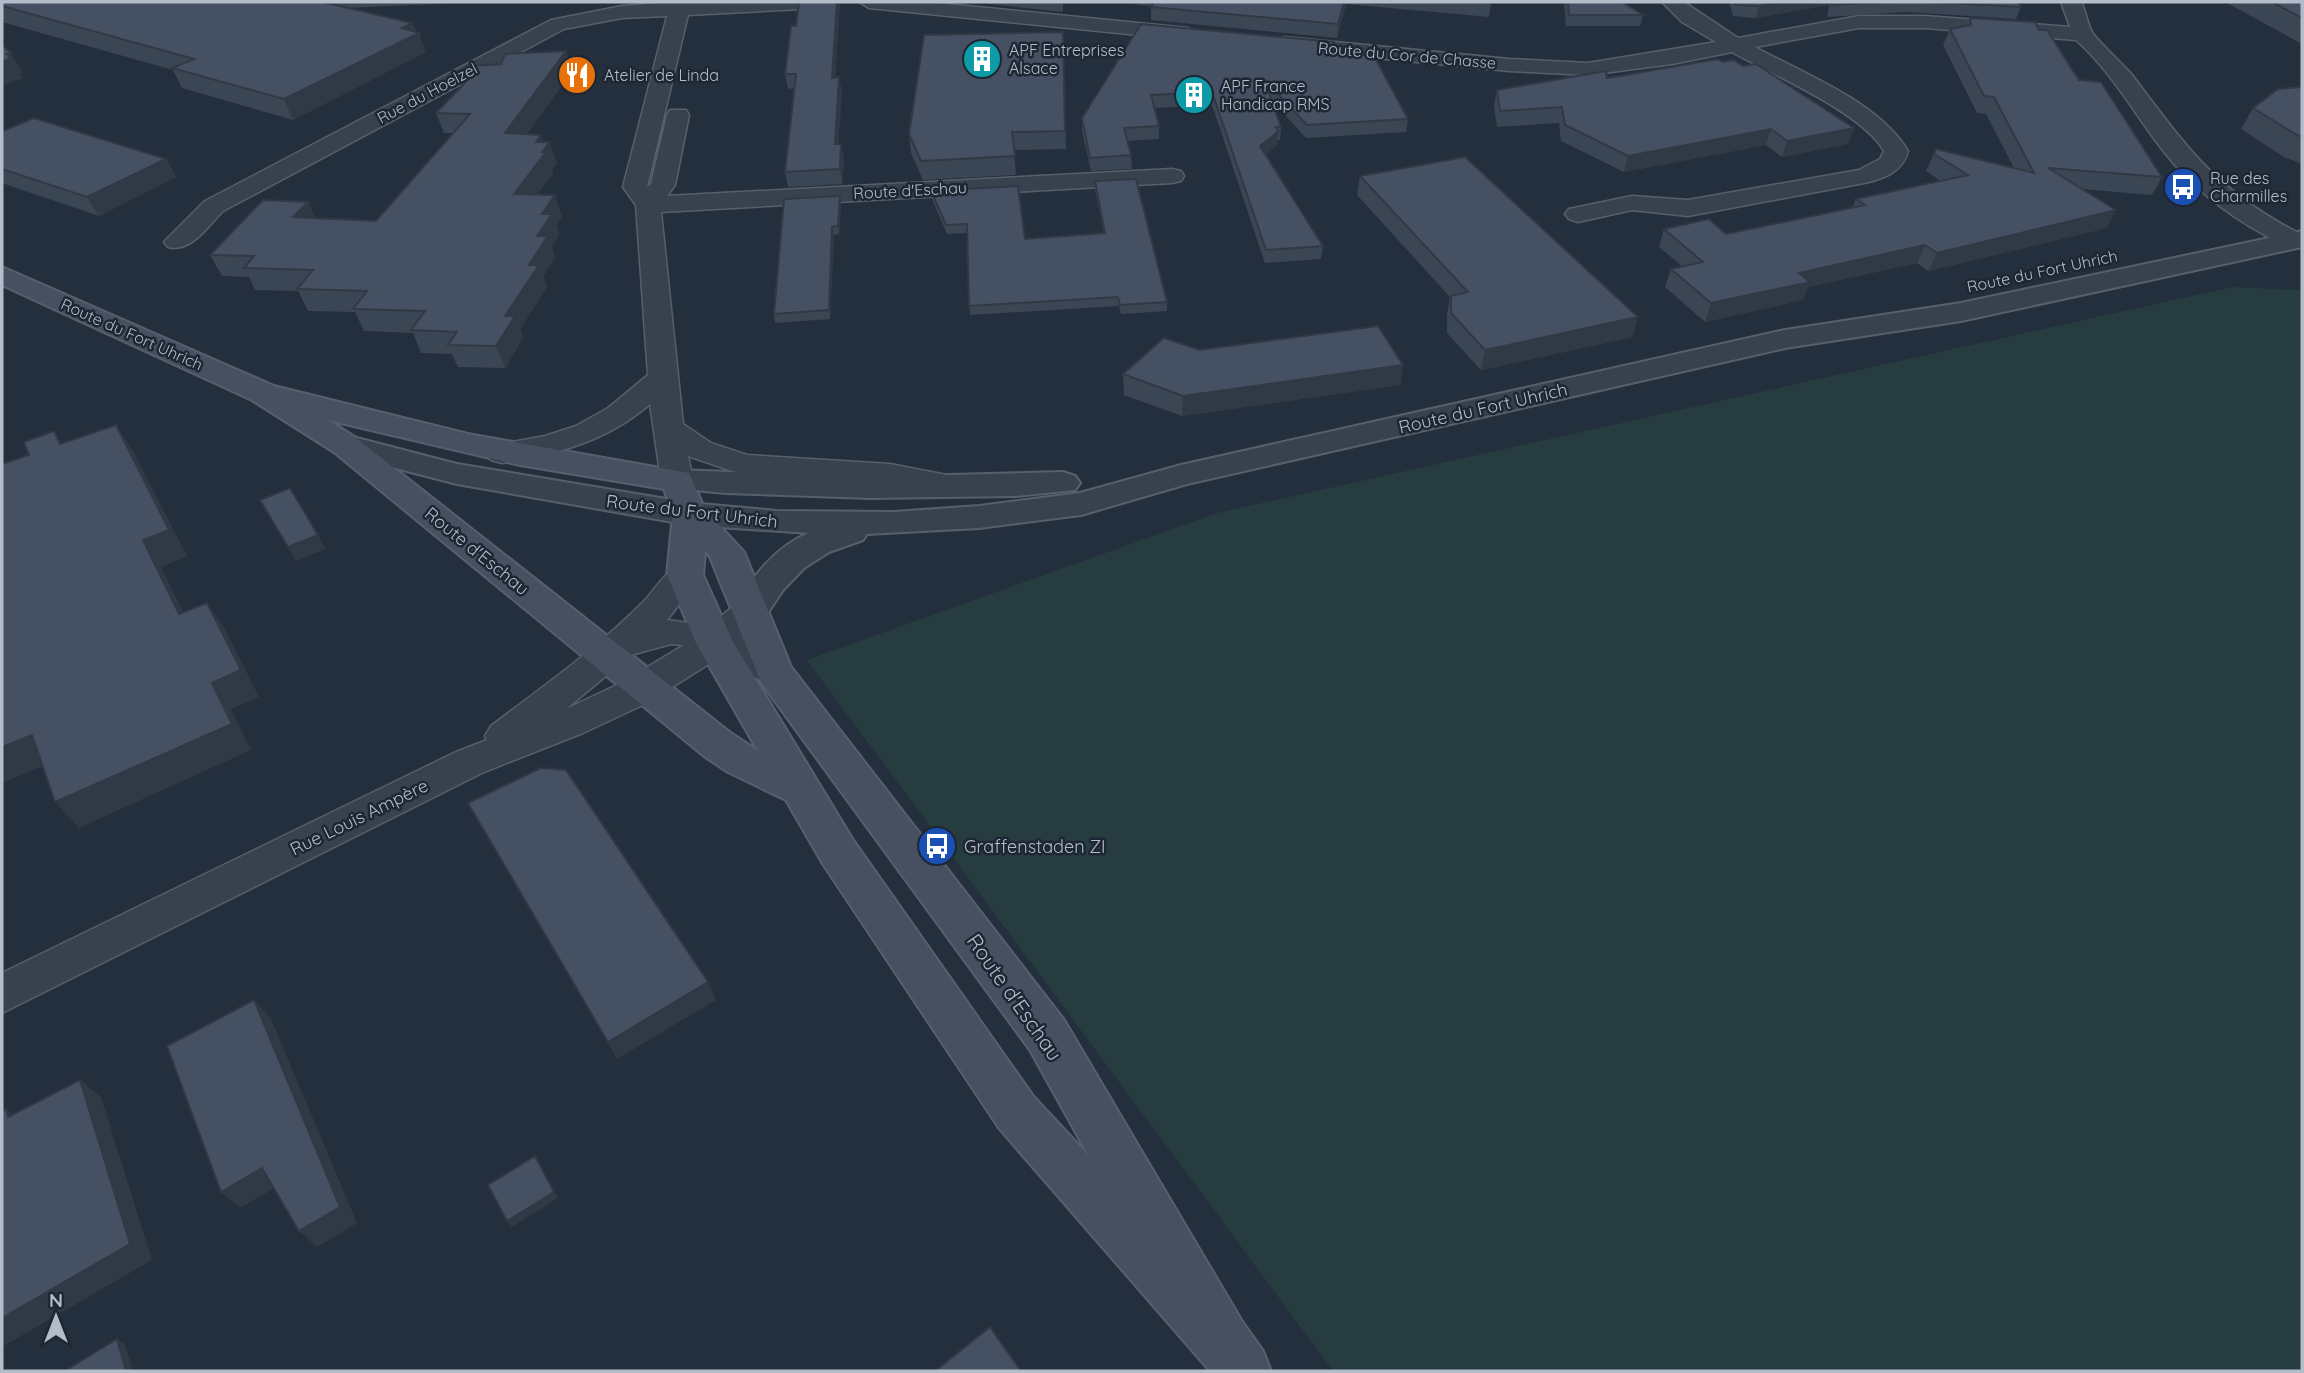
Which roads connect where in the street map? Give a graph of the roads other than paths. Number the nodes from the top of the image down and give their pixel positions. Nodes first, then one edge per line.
1 (820, 2) edge
2 (869, 2) edge
3 (1672, 2) edge
4 (2071, 2) edge
5 (691, 5) edge
6 (2082, 34) junction
7 (1204, 35) edge
8 (1259, 41) edge
9 (1735, 44) junction
10 (692, 50) dead end
11 (683, 90) dead end
12 (1172, 176) dead end
13 (648, 205) junction
14 (1578, 214) dead end
15 (2263, 225) junction
16 (2300, 233) edge
17 (177, 242) dead end
18 (2, 275) edge
19 (1785, 340) junction
20 (663, 377) junction
21 (262, 393) junction
22 (668, 428) junction
23 (345, 445) junction
24 (502, 453) junction
25 (1181, 475) junction
26 (677, 480) junction
27 (976, 489) junction
28 (690, 514) junction
29 (894, 523) junction
30 (685, 575) junction
31 (750, 611) junction
32 (715, 643) junction
33 (616, 650) junction
34 (774, 672) junction
35 (647, 685) junction
36 (470, 762) junction
37 (799, 789) junction
38 (2, 994) edge
39 (1233, 1357) edge

1 - 5 street
2 - 7 street
3 - 9 street
4 - 6 street
5 - 10 street
5 - 13 street, Route d'Eschau
5 - 17 street, Rue du Hoelzel
6 - 9 street, Route du Cor de Chasse
6 - 15 street
8 - 9 street, Route du Cor de Chasse
9 - 14 street
11 - 13 street
12 - 13 street, Route d'Eschau
13 - 20 street, Route d'Eschau
15 - 16 street, Route du Fort Uhrich
15 - 19 street, Route du Fort Uhrich
16 - 19 street, Route du Fort Uhrich
18 - 21 main road, Route du Fort Uhrich
19 - 25 street, Route du Fort Uhrich
20 - 22 street, Route d'Eschau
20 - 24 street
21 - 23 main road, Route du Fort Uhrich
21 - 24 main road, Route du Fort Uhrich
22 - 26 street, Route d'Eschau
22 - 27 street, Route du Fort Uhrich
23 - 28 street, Route du Fort Uhrich
23 - 33 main road, Route d'Eschau
24 - 26 main road, Route du Fort Uhrich
25 - 27 street, Route du Fort Uhrich
25 - 29 street, Route du Fort Uhrich
26 - 27 street, Route du Fort Uhrich
26 - 28 main road, Route d'Eschau
28 - 29 street, Route du Fort Uhrich
28 - 30 main road, Route d'Eschau
28 - 31 main road, Route d'Eschau
29 - 31 street
30 - 32 main road, Route d'Eschau
30 - 33 street, Route d'Eschau
31 - 32 street
31 - 34 main road, Route d'Eschau
32 - 33 street, Route d'Eschau
32 - 34 street, Route d'Eschau
32 - 35 street, Rue Louis Ampère
32 - 37 main road, Route d'Eschau
33 - 35 main road, Route d'Eschau
33 - 36 street, Route d'Eschau
34 - 39 main road, Route d'Eschau
35 - 36 street, Rue Louis Ampère
35 - 37 main road, Route d'Eschau
36 - 38 street, Rue Louis Ampère
37 - 39 main road, Route d'Eschau

